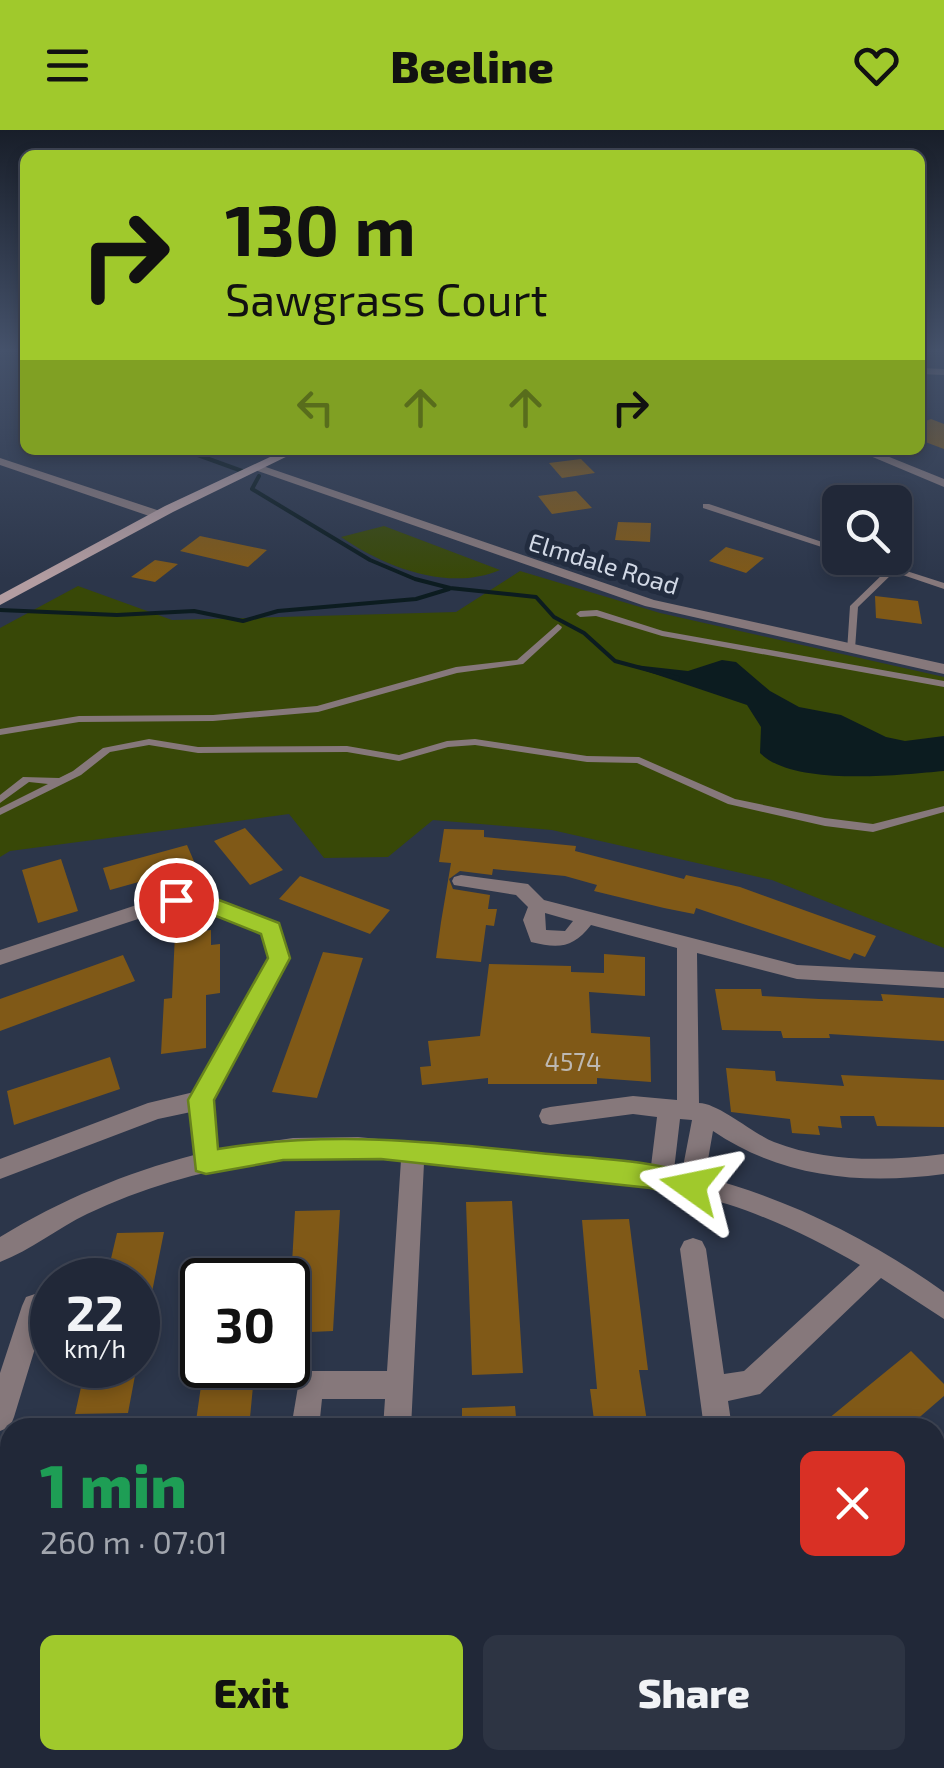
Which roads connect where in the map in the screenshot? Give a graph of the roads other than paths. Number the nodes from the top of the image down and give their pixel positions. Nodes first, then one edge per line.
1 (284, 455) edge
2 (874, 455) edge
3 (0, 461) edge
4 (259, 468) junction
5 (944, 483) edge
6 (706, 506) dead end
7 (159, 515) junction
8 (822, 545) edge
9 (887, 575) edge
10 (911, 575) edge
11 (944, 586) edge
12 (0, 601) edge
13 (580, 614) dead end
14 (558, 628) dead end
15 (850, 648) junction
16 (944, 669) edge
17 (944, 684) edge
18 (0, 732) edge
19 (60, 781) junction
20 (0, 800) edge
21 (944, 809) edge
22 (0, 812) edge
23 (461, 881) dead end
24 (538, 904) junction
25 (586, 918) junction
26 (687, 946) junction
27 (0, 958) edge
28 (944, 980) edge
29 (201, 1100) junction
30 (687, 1110) junction
31 (550, 1116) dead end
32 (413, 1153) junction
33 (206, 1162) junction
34 (944, 1164) edge
35 (0, 1169) edge
36 (661, 1178) junction
37 (691, 1186) junction
38 (0, 1250) edge
39 (693, 1250) dead end
40 (880, 1264) junction
41 (944, 1307) edge
42 (30, 1322) edge
43 (401, 1385) junction
44 (712, 1389) junction
45 (0, 1417) edge
46 (306, 1418) edge
47 (399, 1418) edge
48 (716, 1418) edge

1 - 4 street
2 - 5 street
3 - 7 street
4 - 7 street
4 - 15 street, Elmdale Road
6 - 8 lane
7 - 12 street
9 - 15 lane
10 - 11 lane
13 - 17 lane
14 - 18 lane
15 - 16 street, Elmdale Road
19 - 20 lane
19 - 21 lane
19 - 22 lane
23 - 24 street
24 - 25 street
24 - 25 street
25 - 26 street
26 - 28 street
26 - 30 street
27 - 29 street
29 - 33 street
29 - 35 street
30 - 31 street
30 - 34 street
30 - 36 street
30 - 37 street
32 - 33 street
32 - 36 street
32 - 43 street
33 - 38 street
36 - 37 street
37 - 40 street
39 - 44 street
40 - 41 street
40 - 44 street
42 - 45 street
43 - 46 street
43 - 47 street
44 - 48 street

